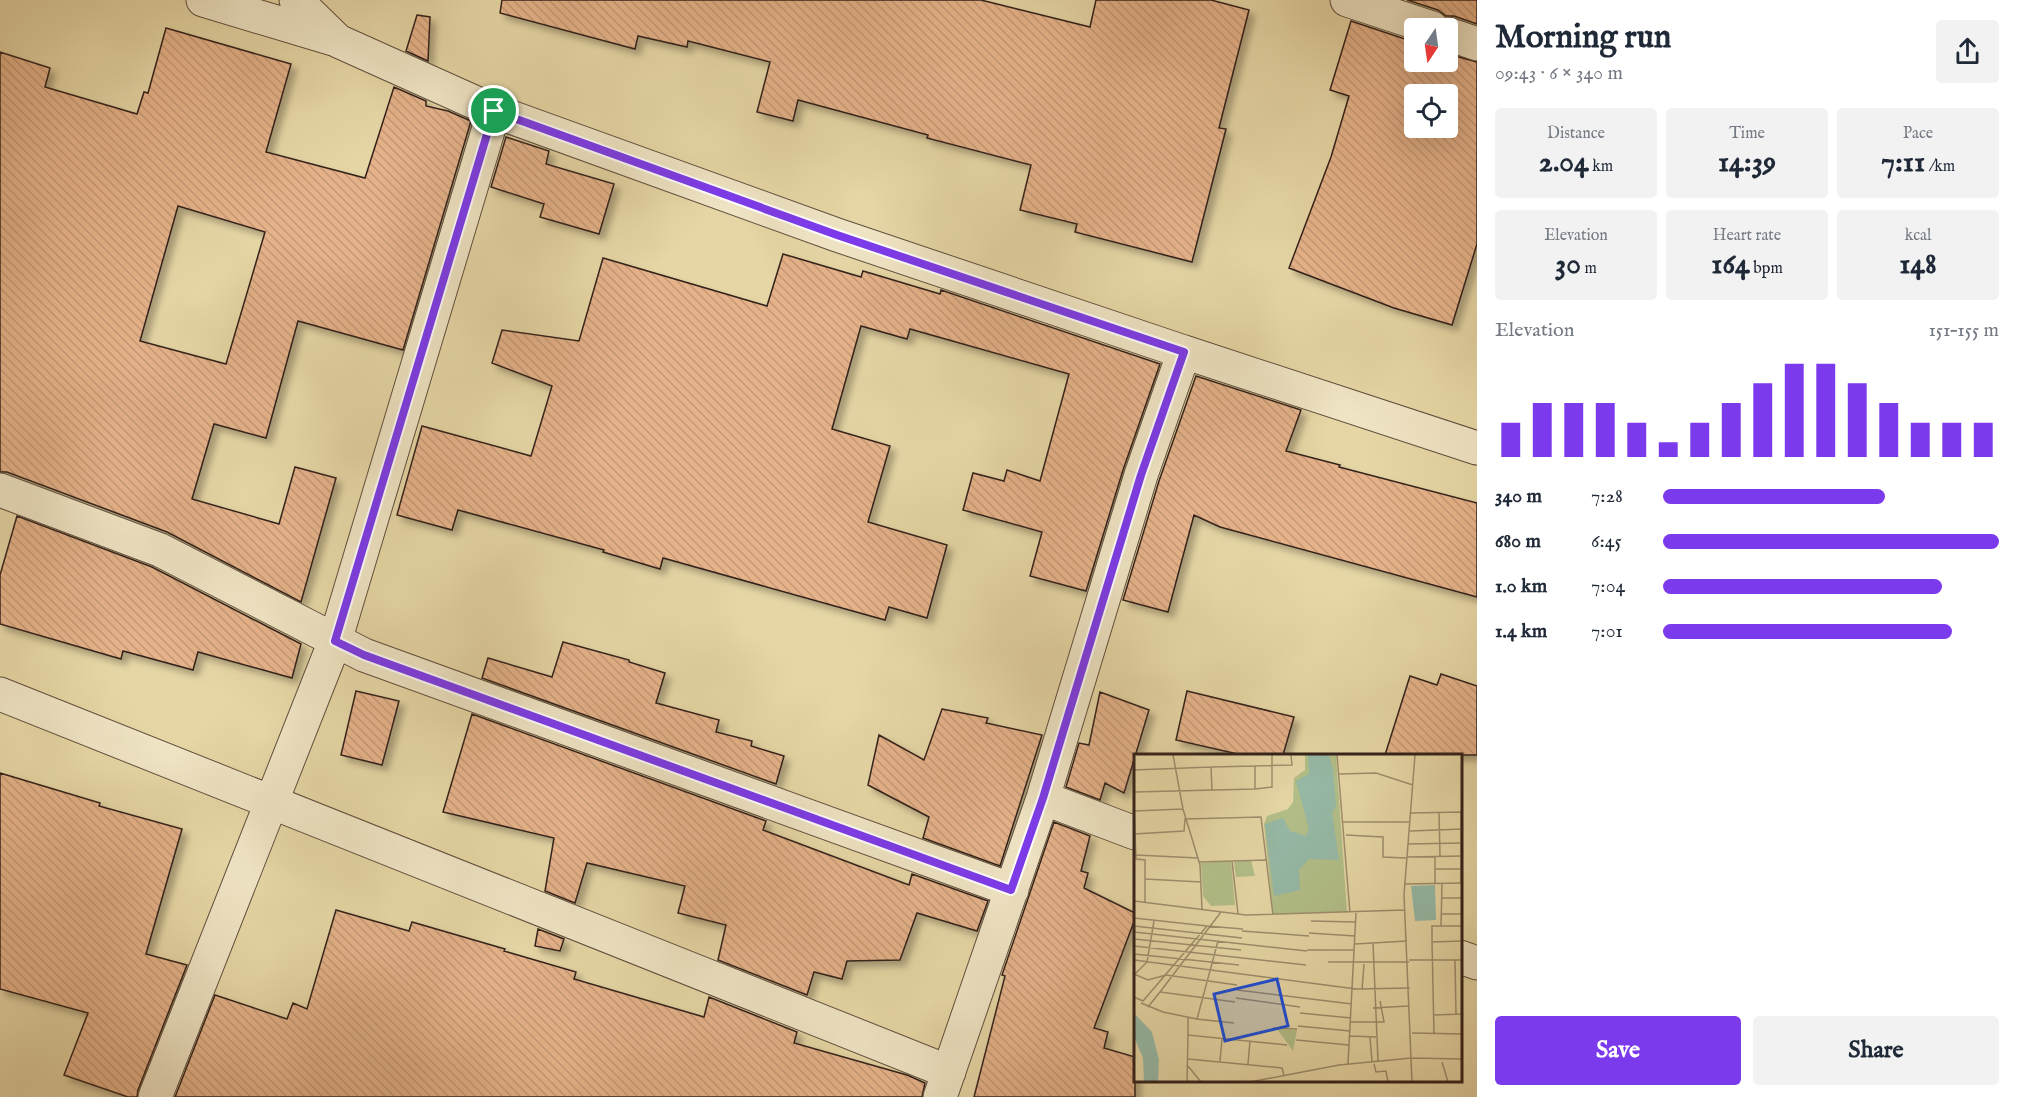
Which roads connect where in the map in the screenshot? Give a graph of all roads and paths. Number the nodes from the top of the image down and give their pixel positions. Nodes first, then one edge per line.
1 (203, 0) edge
2 (296, 0) edge
3 (1347, 0) edge
4 (1404, 19) edge
5 (1458, 37) edge
6 (338, 41) junction
7 (1477, 44) edge
8 (494, 111) junction
9 (1184, 352) junction
10 (1477, 448) edge
11 (0, 490) edge
12 (335, 641) junction
13 (0, 694) edge
14 (1043, 798) junction
15 (271, 802) junction
16 (1134, 833) edge
17 (1011, 890) junction
18 (1462, 957) edge
19 (1477, 963) edge
20 (945, 1084) edge
21 (155, 1097) edge

1 - 6 street
2 - 6 street
3 - 4 street
5 - 7 street
6 - 8 street
8 - 9 street
8 - 12 street
9 - 10 street
9 - 14 street
11 - 12 street
12 - 15 street
12 - 17 street
13 - 15 street
14 - 16 street
14 - 17 street
15 - 20 street
15 - 21 street
17 - 20 street
18 - 19 street

